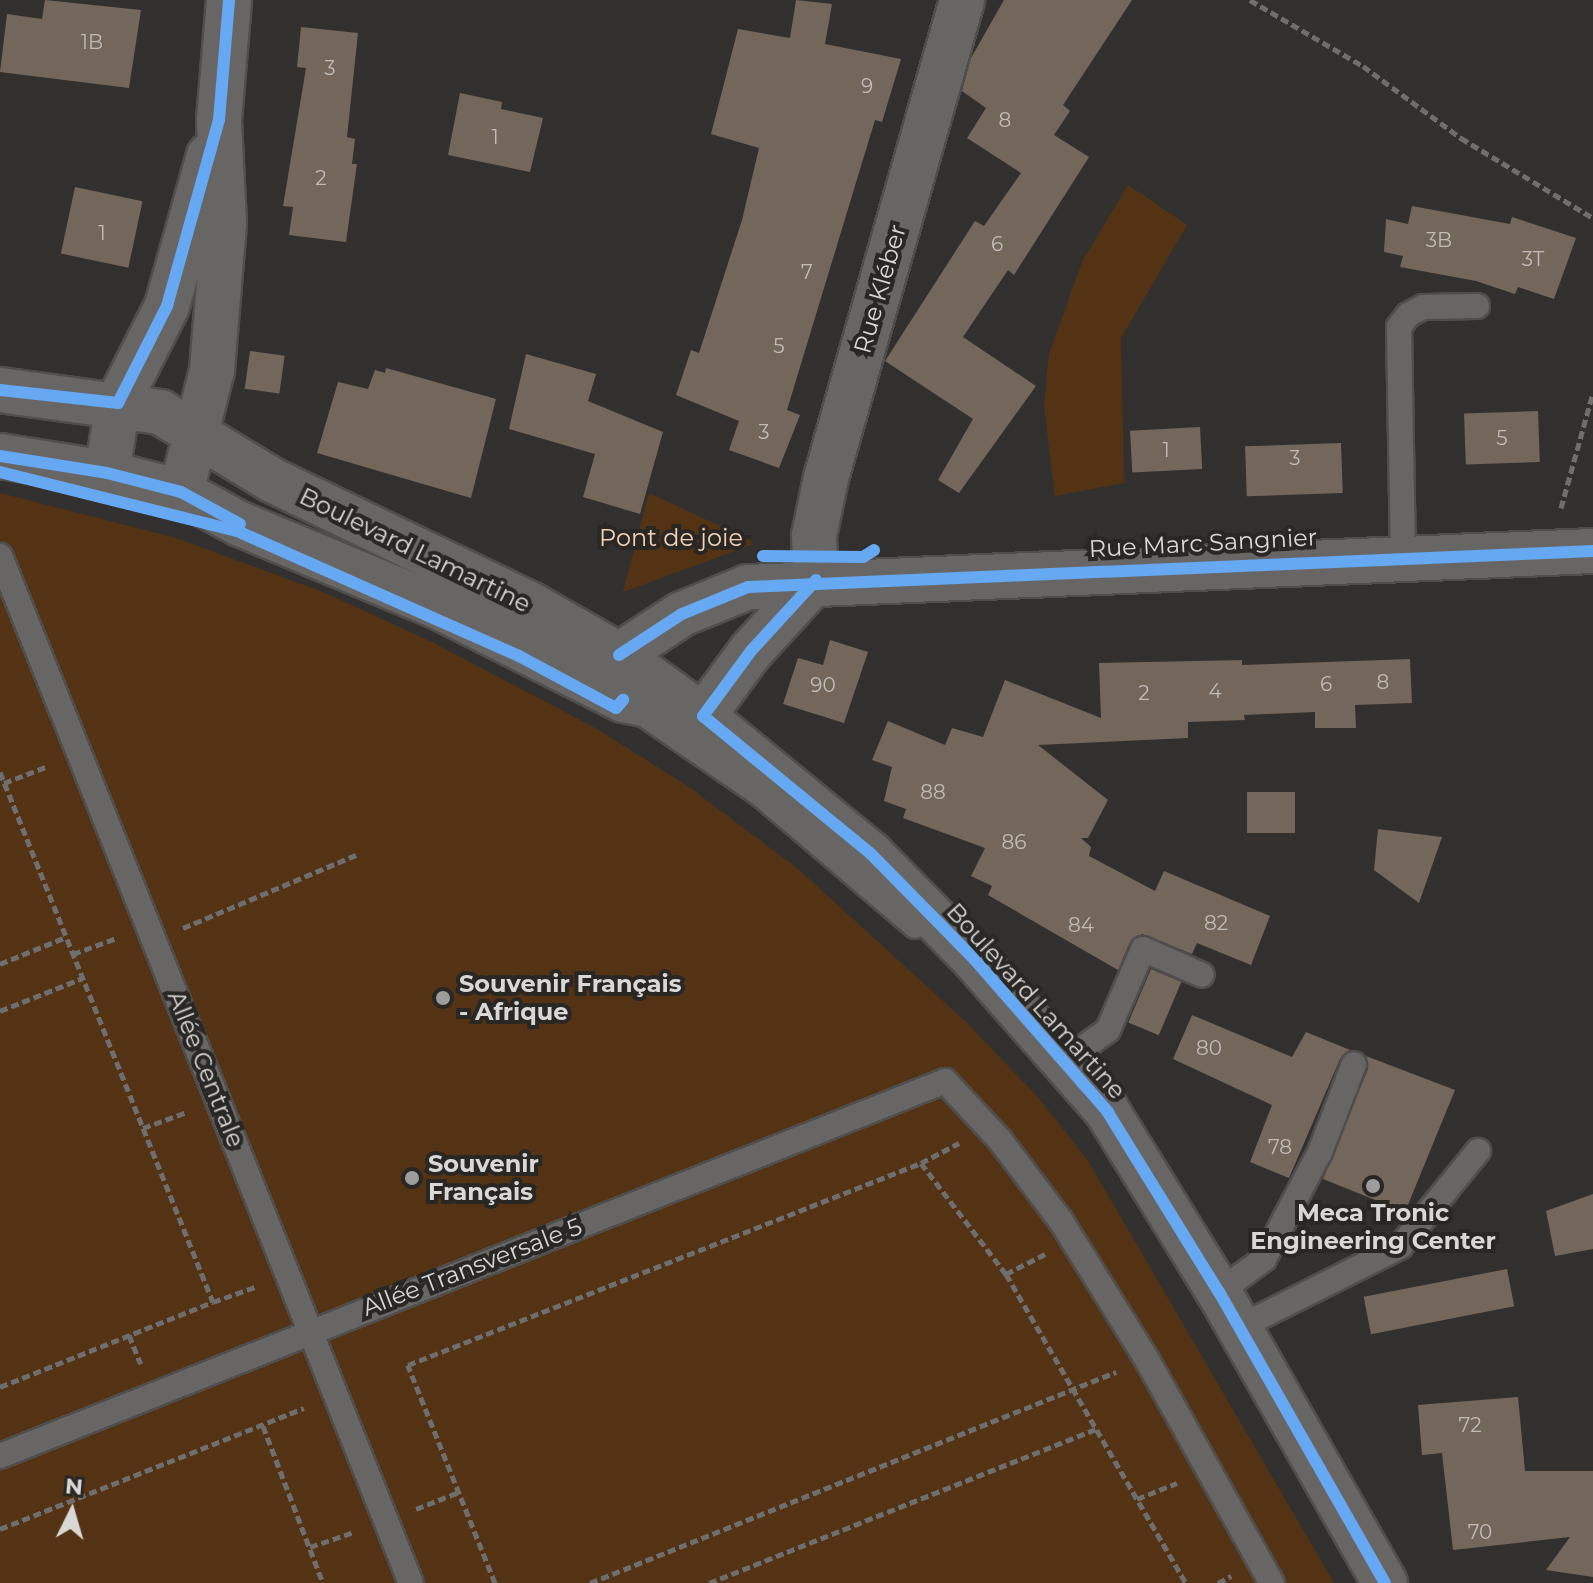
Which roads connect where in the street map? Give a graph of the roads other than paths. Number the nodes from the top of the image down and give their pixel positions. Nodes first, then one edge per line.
1 (229, 0) edge
2 (962, 0) edge
3 (219, 120) junction
4 (1477, 306) dead end
5 (0, 390) edge
6 (47, 396) junction
7 (0, 398) edge
8 (118, 403) junction
9 (200, 432) junction
10 (0, 456) edge
11 (107, 473) junction
12 (181, 492) junction
13 (1593, 551) edge
14 (0, 556) edge
15 (1403, 557) junction
16 (816, 580) junction
17 (619, 655) junction
18 (623, 700) junction
19 (703, 716) junction
20 (1202, 975) dead end
21 (1065, 1061) junction
22 (1354, 1064) dead end
23 (1478, 1151) dead end
24 (1230, 1309) junction
25 (311, 1330) junction
26 (0, 1456) edge
27 (411, 1583) edge
28 (1272, 1583) edge
29 (1375, 1583) edge
30 (1385, 1583) edge

1 - 3 street
2 - 16 street, Rue Kléber
3 - 8 street
3 - 9 street
4 - 15 lane
5 - 6 street, Boulevard Lamartine
6 - 7 street, Boulevard Lamartine
6 - 8 street, Boulevard Lamartine
8 - 9 street, Boulevard Lamartine
8 - 11 street
9 - 12 street
9 - 17 street, Boulevard Lamartine
10 - 11 street, Boulevard Lamartine
11 - 12 street, Boulevard Lamartine
12 - 18 street, Boulevard Lamartine
13 - 15 street, Rue Marc Sangnier
14 - 25 lane, Allée Centrale
15 - 16 street, Rue Marc Sangnier
16 - 17 street, Rue Marc Sangnier
16 - 19 street
17 - 19 street, Boulevard Lamartine
18 - 19 street, Boulevard Lamartine
18 - 29 lane
19 - 21 street, Boulevard Lamartine
20 - 21 lane
21 - 24 street, Boulevard Lamartine
22 - 24 lane
23 - 24 lane
24 - 30 street, Boulevard Lamartine
25 - 26 lane, Allée Transversale 5
25 - 27 lane, Allée Centrale
25 - 28 lane, Allée Transversale 5

